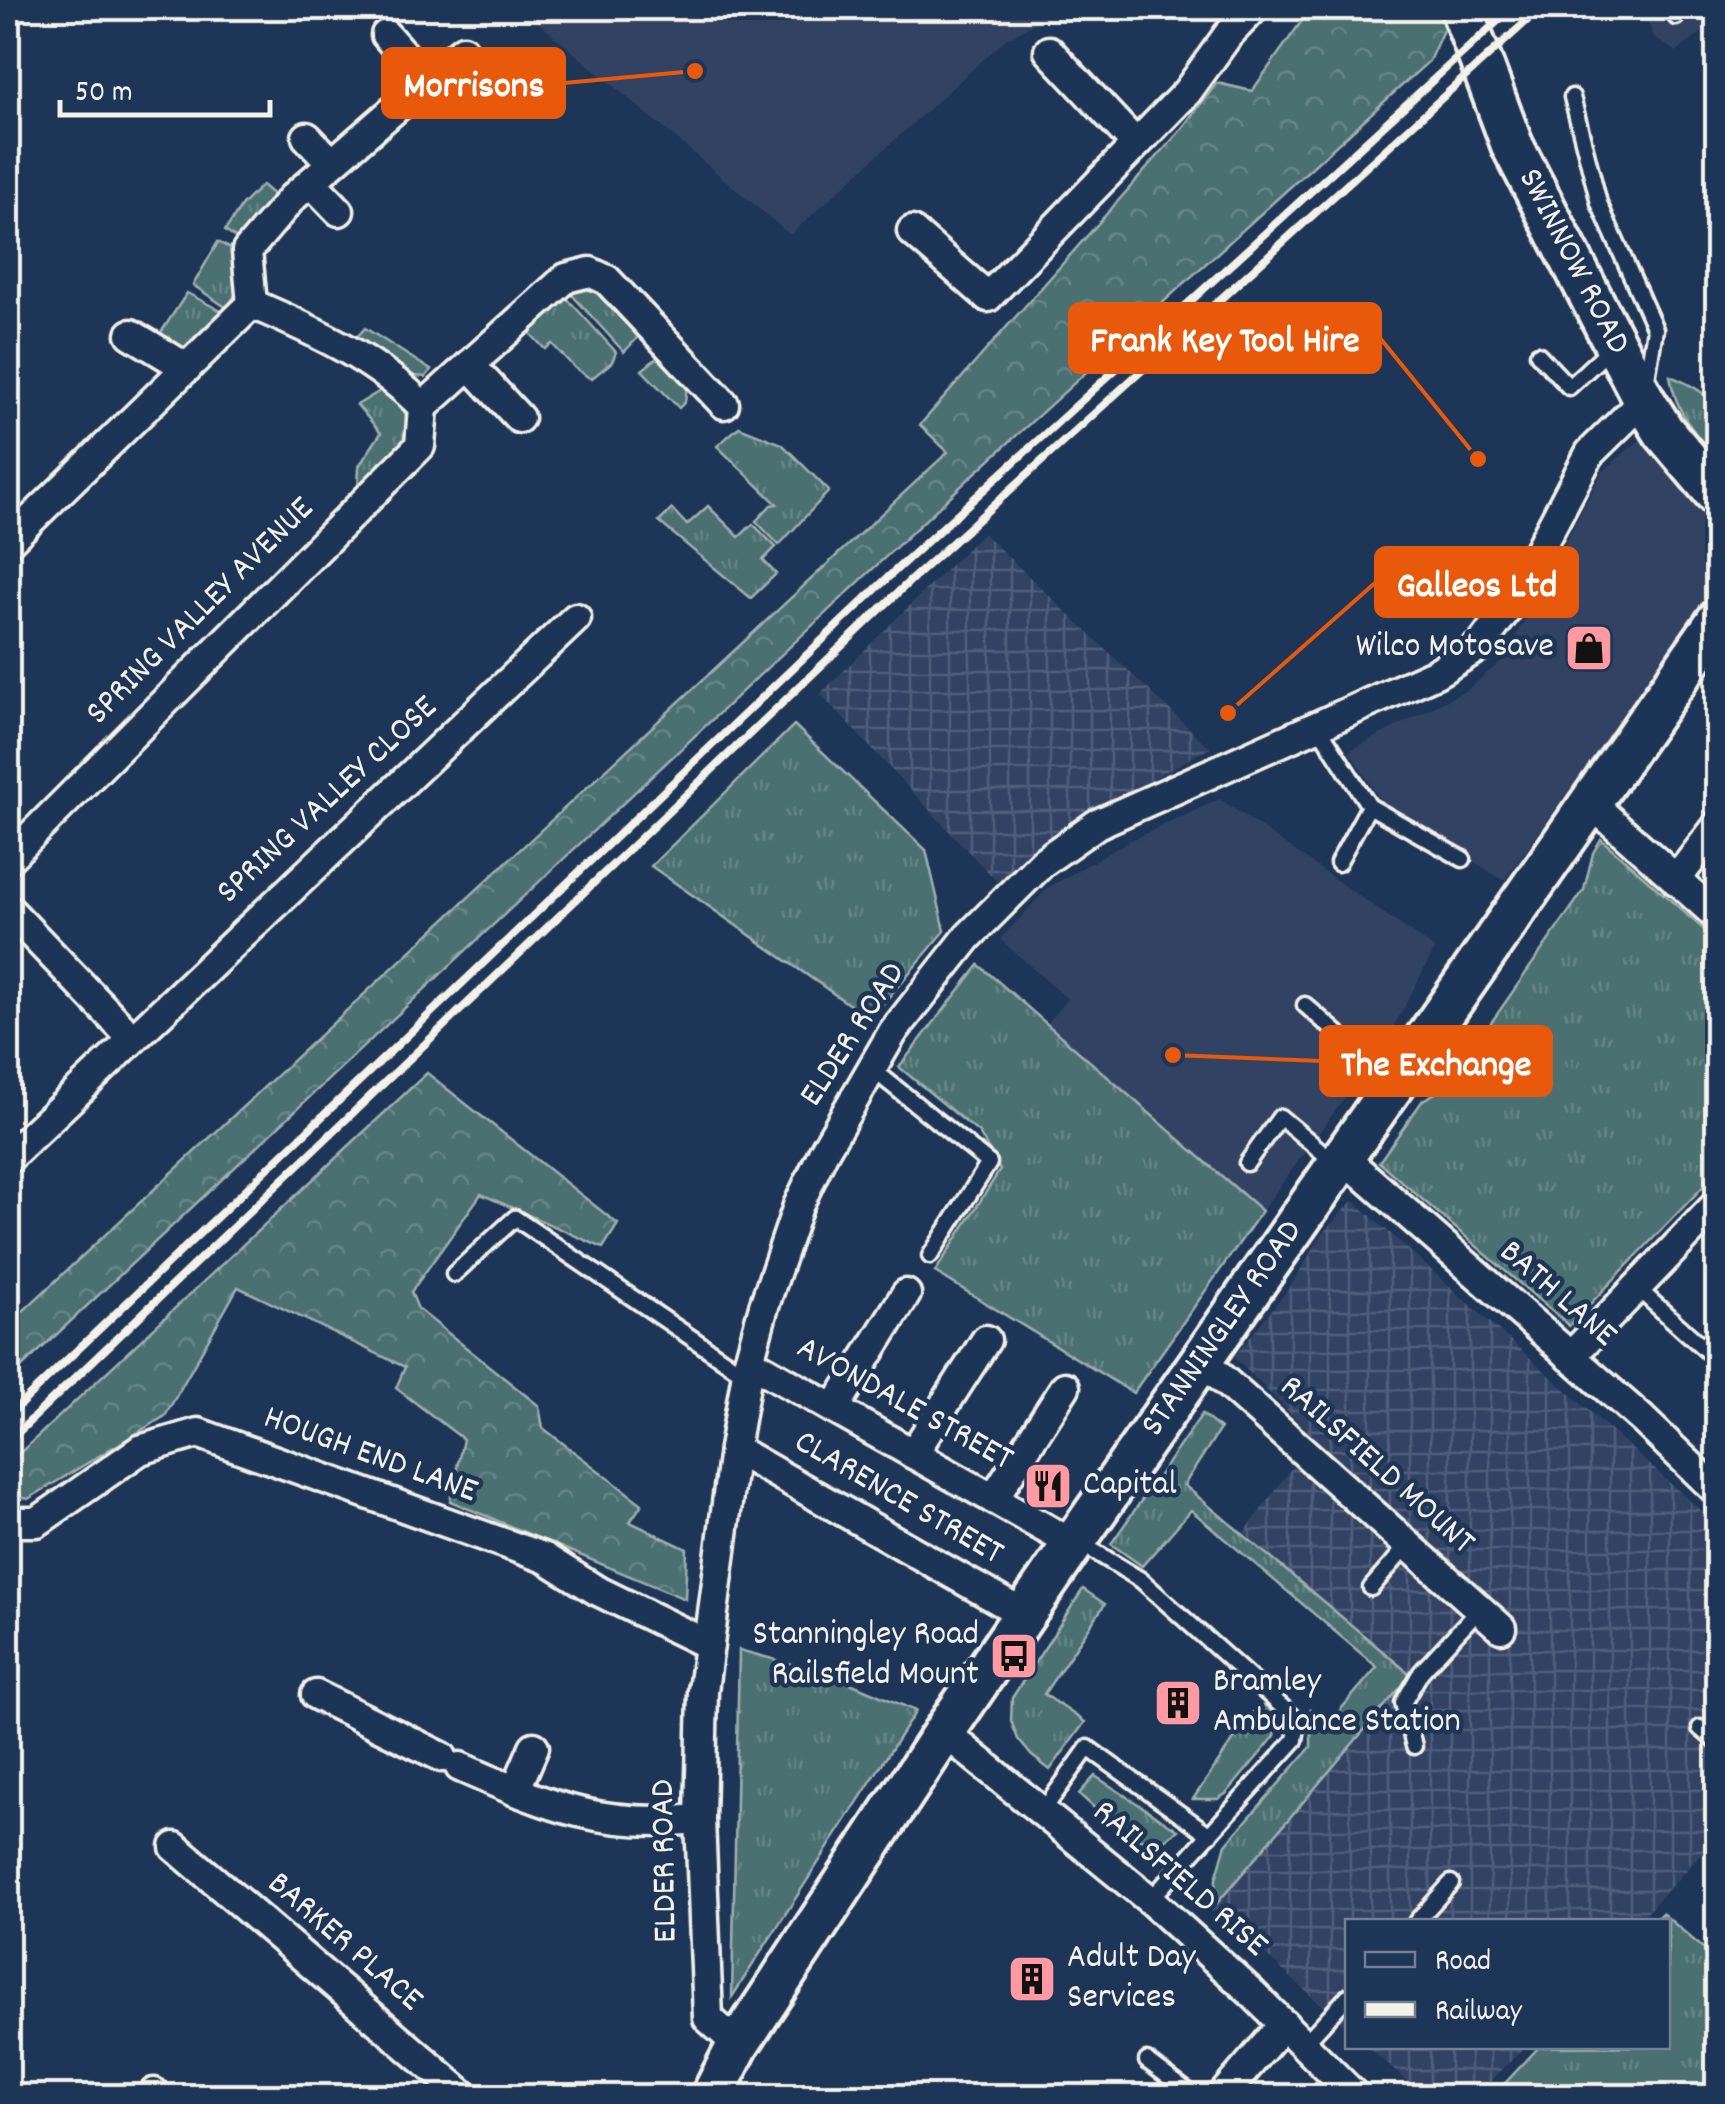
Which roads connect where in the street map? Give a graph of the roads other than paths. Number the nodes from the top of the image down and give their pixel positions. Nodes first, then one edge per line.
1 (1254, 8) edge
2 (1461, 8) edge
3 (386, 35) dead end
4 (464, 50) dead end
5 (1049, 50) dead end
6 (426, 82) junction
7 (1572, 97) dead end
8 (450, 99) dead end
9 (307, 136) dead end
10 (1135, 143) junction
11 (332, 163) junction
12 (310, 182) junction
13 (339, 211) dead end
14 (912, 231) dead end
15 (252, 304) junction
16 (131, 334) dead end
17 (1615, 344) junction
18 (1538, 354) dead end
19 (470, 365) junction
20 (187, 368) junction
21 (1644, 400) junction
22 (724, 404) dead end
23 (423, 408) junction
24 (519, 418) dead end
25 (1718, 496) edge
26 (8, 542) edge
27 (576, 618) dead end
28 (1713, 638) edge
29 (1318, 726) junction
30 (1592, 804) junction
31 (1369, 806) junction
32 (1718, 824) edge
33 (8, 858) edge
34 (1464, 859) dead end
35 (1338, 863) dead end
36 (1676, 880) junction
37 (8, 909) edge
38 (1718, 917) edge
39 (1305, 1005) dead end
40 (132, 1038) junction
41 (871, 1067) junction
42 (1396, 1084) junction
43 (8, 1158) edge
44 (1341, 1161) junction
45 (1246, 1163) dead end
46 (1718, 1203) edge
47 (930, 1256) dead end
48 (454, 1274) dead end
49 (1636, 1287) junction
50 (906, 1294) dead end
51 (986, 1340) dead end
52 (1570, 1356) junction
53 (1201, 1360) junction
54 (1718, 1361) edge
55 (748, 1368) junction
56 (1065, 1387) dead end
57 (834, 1409) junction
58 (734, 1448) junction
59 (913, 1454) junction
60 (1718, 1492) edge
61 (993, 1498) junction
62 (8, 1522) edge
63 (1075, 1542) junction
64 (1408, 1545) junction
65 (1371, 1588) dead end
66 (1479, 1609) junction
67 (1025, 1614) junction
68 (1501, 1628) dead end
69 (709, 1645) junction
70 (316, 1695) dead end
71 (1700, 1728) dead end
72 (944, 1732) junction
73 (1718, 1743) edge
74 (1414, 1746) dead end
75 (534, 1747) dead end
76 (516, 1791) junction
77 (1042, 1812) junction
78 (700, 1820) junction
79 (1210, 1835) junction
80 (175, 1847) dead end
81 (1451, 1883) dead end
82 (1150, 1900) junction
83 (1419, 1919) edge
84 (1345, 1998) edge
85 (1294, 2034) junction
86 (738, 2044) junction
87 (1147, 2061) dead end
88 (464, 2096) edge
89 (712, 2096) edge
90 (1194, 2096) edge
91 (1222, 2096) edge
92 (1355, 2096) edge

1 - 10 street
2 - 17 street, SWINNOW ROAD
3 - 6 street
4 - 6 street
5 - 10 street
6 - 8 street
6 - 11 street
7 - 21 lane
9 - 11 street
10 - 14 street
11 - 12 street
12 - 13 street
12 - 15 street
15 - 20 street
15 - 23 street
16 - 20 street
17 - 18 lane
17 - 21 street, SWINNOW ROAD
19 - 22 street
19 - 23 street
19 - 24 street
20 - 26 street
21 - 25 street, SWINNOW ROAD
21 - 29 street, ELDER ROAD
23 - 33 street, SPRING VALLEY AVENUE
27 - 40 street, SPRING VALLEY CLOSE
28 - 30 street, STANNINGLEY ROAD
29 - 31 lane
29 - 41 street, ELDER ROAD
30 - 36 street
30 - 42 street, STANNINGLEY ROAD
31 - 34 lane
31 - 35 lane
32 - 36 street
36 - 38 street
37 - 40 street
39 - 42 lane
40 - 43 street, SPRING VALLEY CLOSE
41 - 47 lane
41 - 55 street, ELDER ROAD
42 - 44 street, STANNINGLEY ROAD
44 - 45 lane
44 - 52 street, BATH LANE
44 - 53 street, STANNINGLEY ROAD
46 - 49 street
48 - 55 lane
49 - 52 street
49 - 54 lane
50 - 57 street
51 - 59 street
52 - 60 street, BATH LANE
53 - 63 street, STANNINGLEY ROAD
53 - 64 street, RAILSFIELD MOUNT
55 - 57 street, AVONDALE STREET
55 - 58 street, ELDER ROAD
56 - 61 street
57 - 59 street, AVONDALE STREET
58 - 67 street, CLARENCE STREET
58 - 69 street, ELDER ROAD
59 - 61 street, AVONDALE STREET
61 - 63 street, AVONDALE STREET
62 - 69 street, HOUGH END LANE
63 - 67 street, STANNINGLEY ROAD
63 - 79 lane
64 - 65 lane
64 - 66 street, RAILSFIELD MOUNT
66 - 68 street, RAILSFIELD MOUNT
66 - 74 lane
67 - 72 street, STANNINGLEY ROAD
69 - 78 street, ELDER ROAD
70 - 76 street
71 - 73 lane
72 - 77 street, RAILSFIELD RISE
72 - 86 street, STANNINGLEY ROAD
75 - 76 street
76 - 78 street
77 - 79 lane
77 - 82 street, RAILSFIELD RISE
78 - 86 street, ELDER ROAD
79 - 82 lane
80 - 88 street, BARKER PLACE
81 - 83 lane
82 - 85 street, RAILSFIELD RISE
84 - 85 lane
85 - 91 street
85 - 92 street, RAILSFIELD RISE
86 - 89 street, STANNINGLEY ROAD
87 - 90 lane

